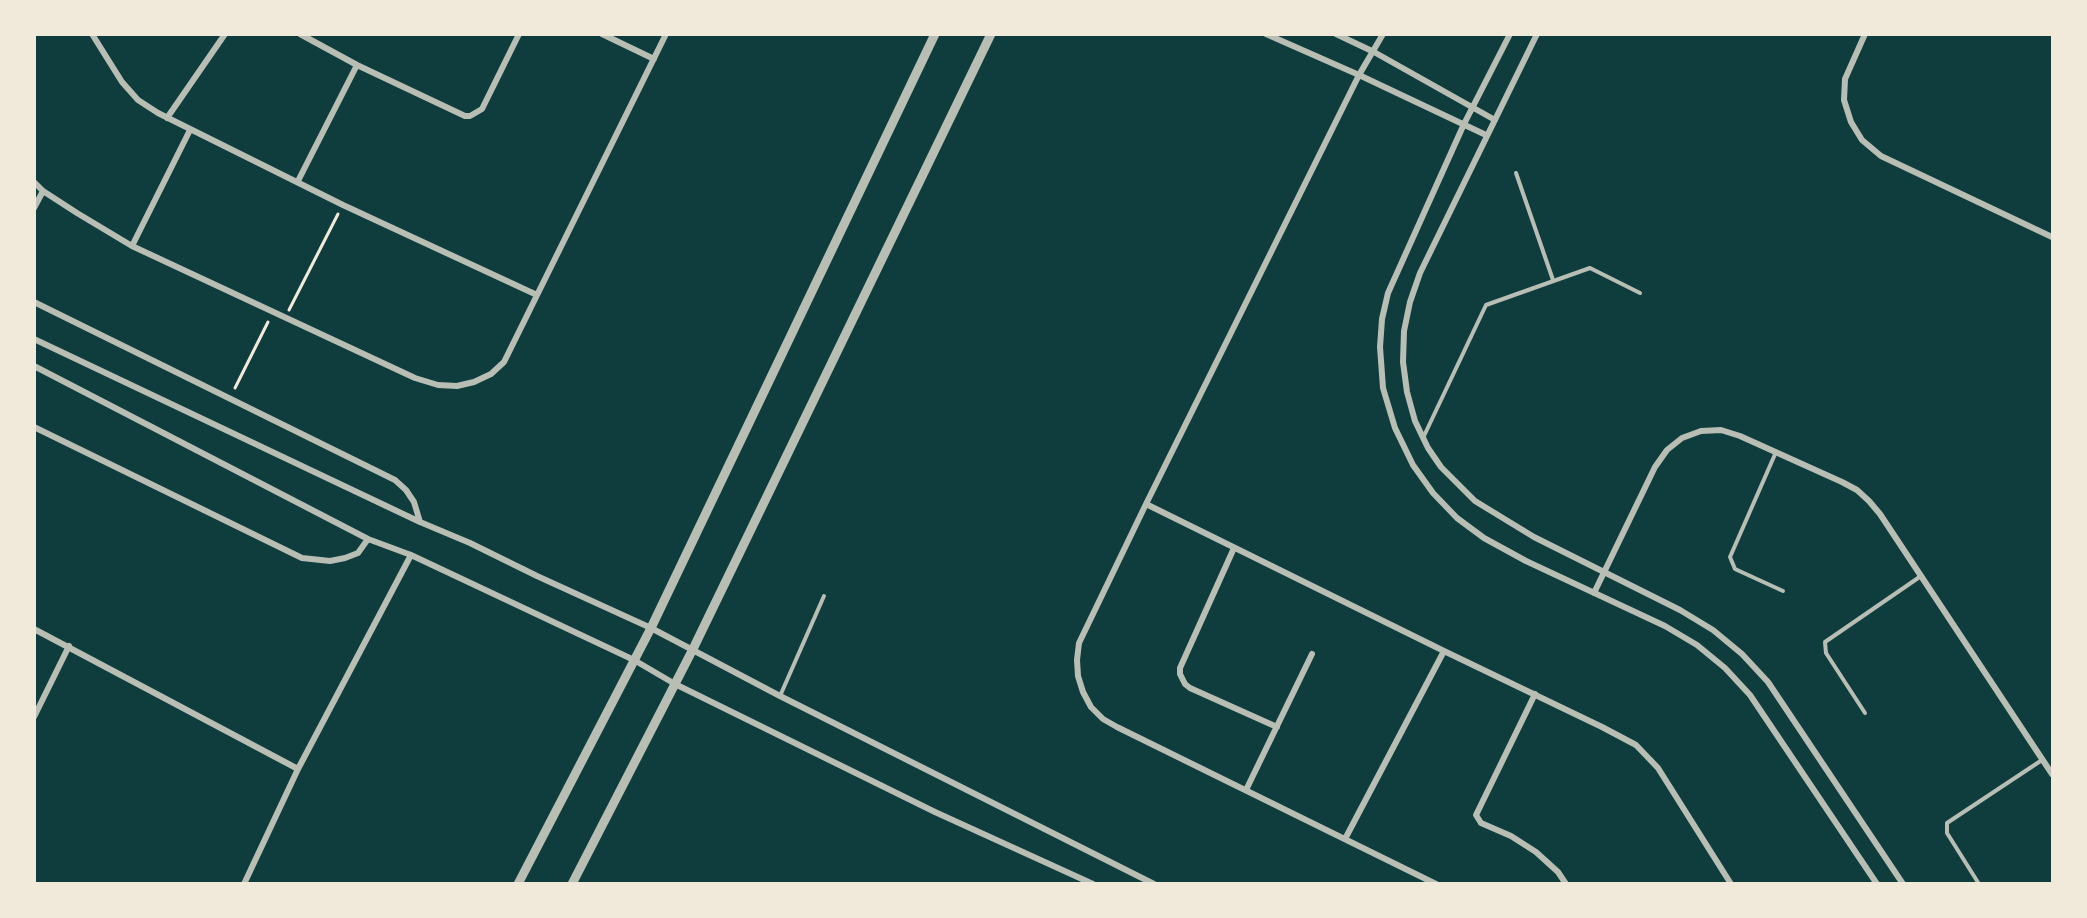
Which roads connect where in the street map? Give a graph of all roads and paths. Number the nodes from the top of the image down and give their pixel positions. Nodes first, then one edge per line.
1 (92, 34) edge
2 (225, 34) edge
3 (300, 34) edge
4 (519, 34) edge
5 (602, 34) edge
6 (666, 34) edge
7 (935, 34) edge
8 (991, 34) edge
9 (1266, 34) edge
10 (1336, 34) edge
11 (1383, 34) edge
12 (1510, 34) edge
13 (1537, 34) edge
14 (1865, 34) edge
15 (1374, 52) junction
16 (654, 59) junction
17 (357, 65) junction
18 (1359, 75) junction
19 (1472, 108) junction
20 (167, 118) junction
21 (1495, 120) junction
22 (1464, 124) junction
23 (190, 130) junction
24 (1486, 135) junction
25 (1516, 173) dead end
26 (298, 181) junction
27 (34, 182) edge
28 (43, 190) junction
29 (343, 205) junction
30 (34, 208) edge
31 (2052, 237) edge
32 (132, 246) junction
33 (1553, 280) junction
34 (1640, 293) dead end
35 (537, 295) junction
36 (34, 302) edge
37 (273, 312) junction
38 (285, 317) junction
39 (34, 339) edge
40 (34, 366) edge
41 (230, 399) junction
42 (35, 429) edge
43 (1423, 438) junction
44 (1776, 452) junction
45 (1146, 504) junction
46 (420, 522) junction
47 (368, 539) junction
48 (1234, 548) junction
49 (411, 555) junction
50 (1605, 573) junction
51 (1921, 576) junction
52 (1783, 591) dead end
53 (1594, 593) junction
54 (824, 596) dead end
55 (651, 628) junction
56 (34, 629) edge
57 (69, 646) junction
58 (693, 649) junction
59 (1444, 651) junction
60 (1312, 654) dead end
61 (633, 660) junction
62 (675, 684) junction
63 (1535, 694) junction
64 (780, 696) junction
65 (1865, 713) dead end
66 (34, 717) edge
67 (1277, 727) junction
68 (2043, 760) junction
69 (298, 769) junction
70 (2052, 774) edge
71 (1246, 790) junction
72 (1345, 839) junction
73 (244, 884) edge
74 (518, 884) edge
75 (572, 884) edge
76 (1093, 884) edge
77 (1154, 884) edge
78 (1436, 884) edge
79 (1566, 884) edge
80 (1731, 884) edge
81 (1877, 884) edge
82 (1903, 884) edge
83 (1978, 884) edge

1 - 20 street
2 - 20 street
3 - 17 street
4 - 17 street
5 - 16 street
6 - 16 street
7 - 55 street
8 - 58 street
9 - 18 street
10 - 15 street
11 - 15 street
12 - 19 street
13 - 21 street
14 - 31 street
15 - 18 street
15 - 19 street
16 - 35 street
17 - 26 street
18 - 22 street
18 - 45 street
19 - 21 street
19 - 22 street
20 - 23 street
21 - 24 street
22 - 24 street
22 - 53 street
23 - 26 street
23 - 32 street
24 - 43 street
25 - 33 lane
26 - 29 street
27 - 28 street
28 - 30 street
28 - 32 street
29 - 35 street
29 - 38 path
32 - 37 street
33 - 34 lane
33 - 43 lane
35 - 38 street
36 - 41 street
37 - 38 street
37 - 41 path
39 - 46 street
40 - 47 street
41 - 46 street
42 - 47 street
43 - 50 street
44 - 50 street
44 - 51 street
44 - 52 lane
45 - 48 street
45 - 71 street
46 - 55 street
47 - 49 street
48 - 59 street
48 - 67 street
49 - 61 street
49 - 69 street
50 - 53 street
50 - 82 street
51 - 65 lane
51 - 68 street
53 - 81 street
54 - 64 lane
55 - 58 street
55 - 61 street
56 - 57 street
57 - 66 street
57 - 69 street
58 - 62 street
58 - 64 street
59 - 63 street
59 - 72 street
60 - 67 street
61 - 62 street
61 - 74 street
62 - 75 street
62 - 76 street
63 - 79 street
63 - 80 street
64 - 77 street
67 - 71 street
68 - 70 street
68 - 83 lane
69 - 73 street
71 - 72 street
72 - 78 street

